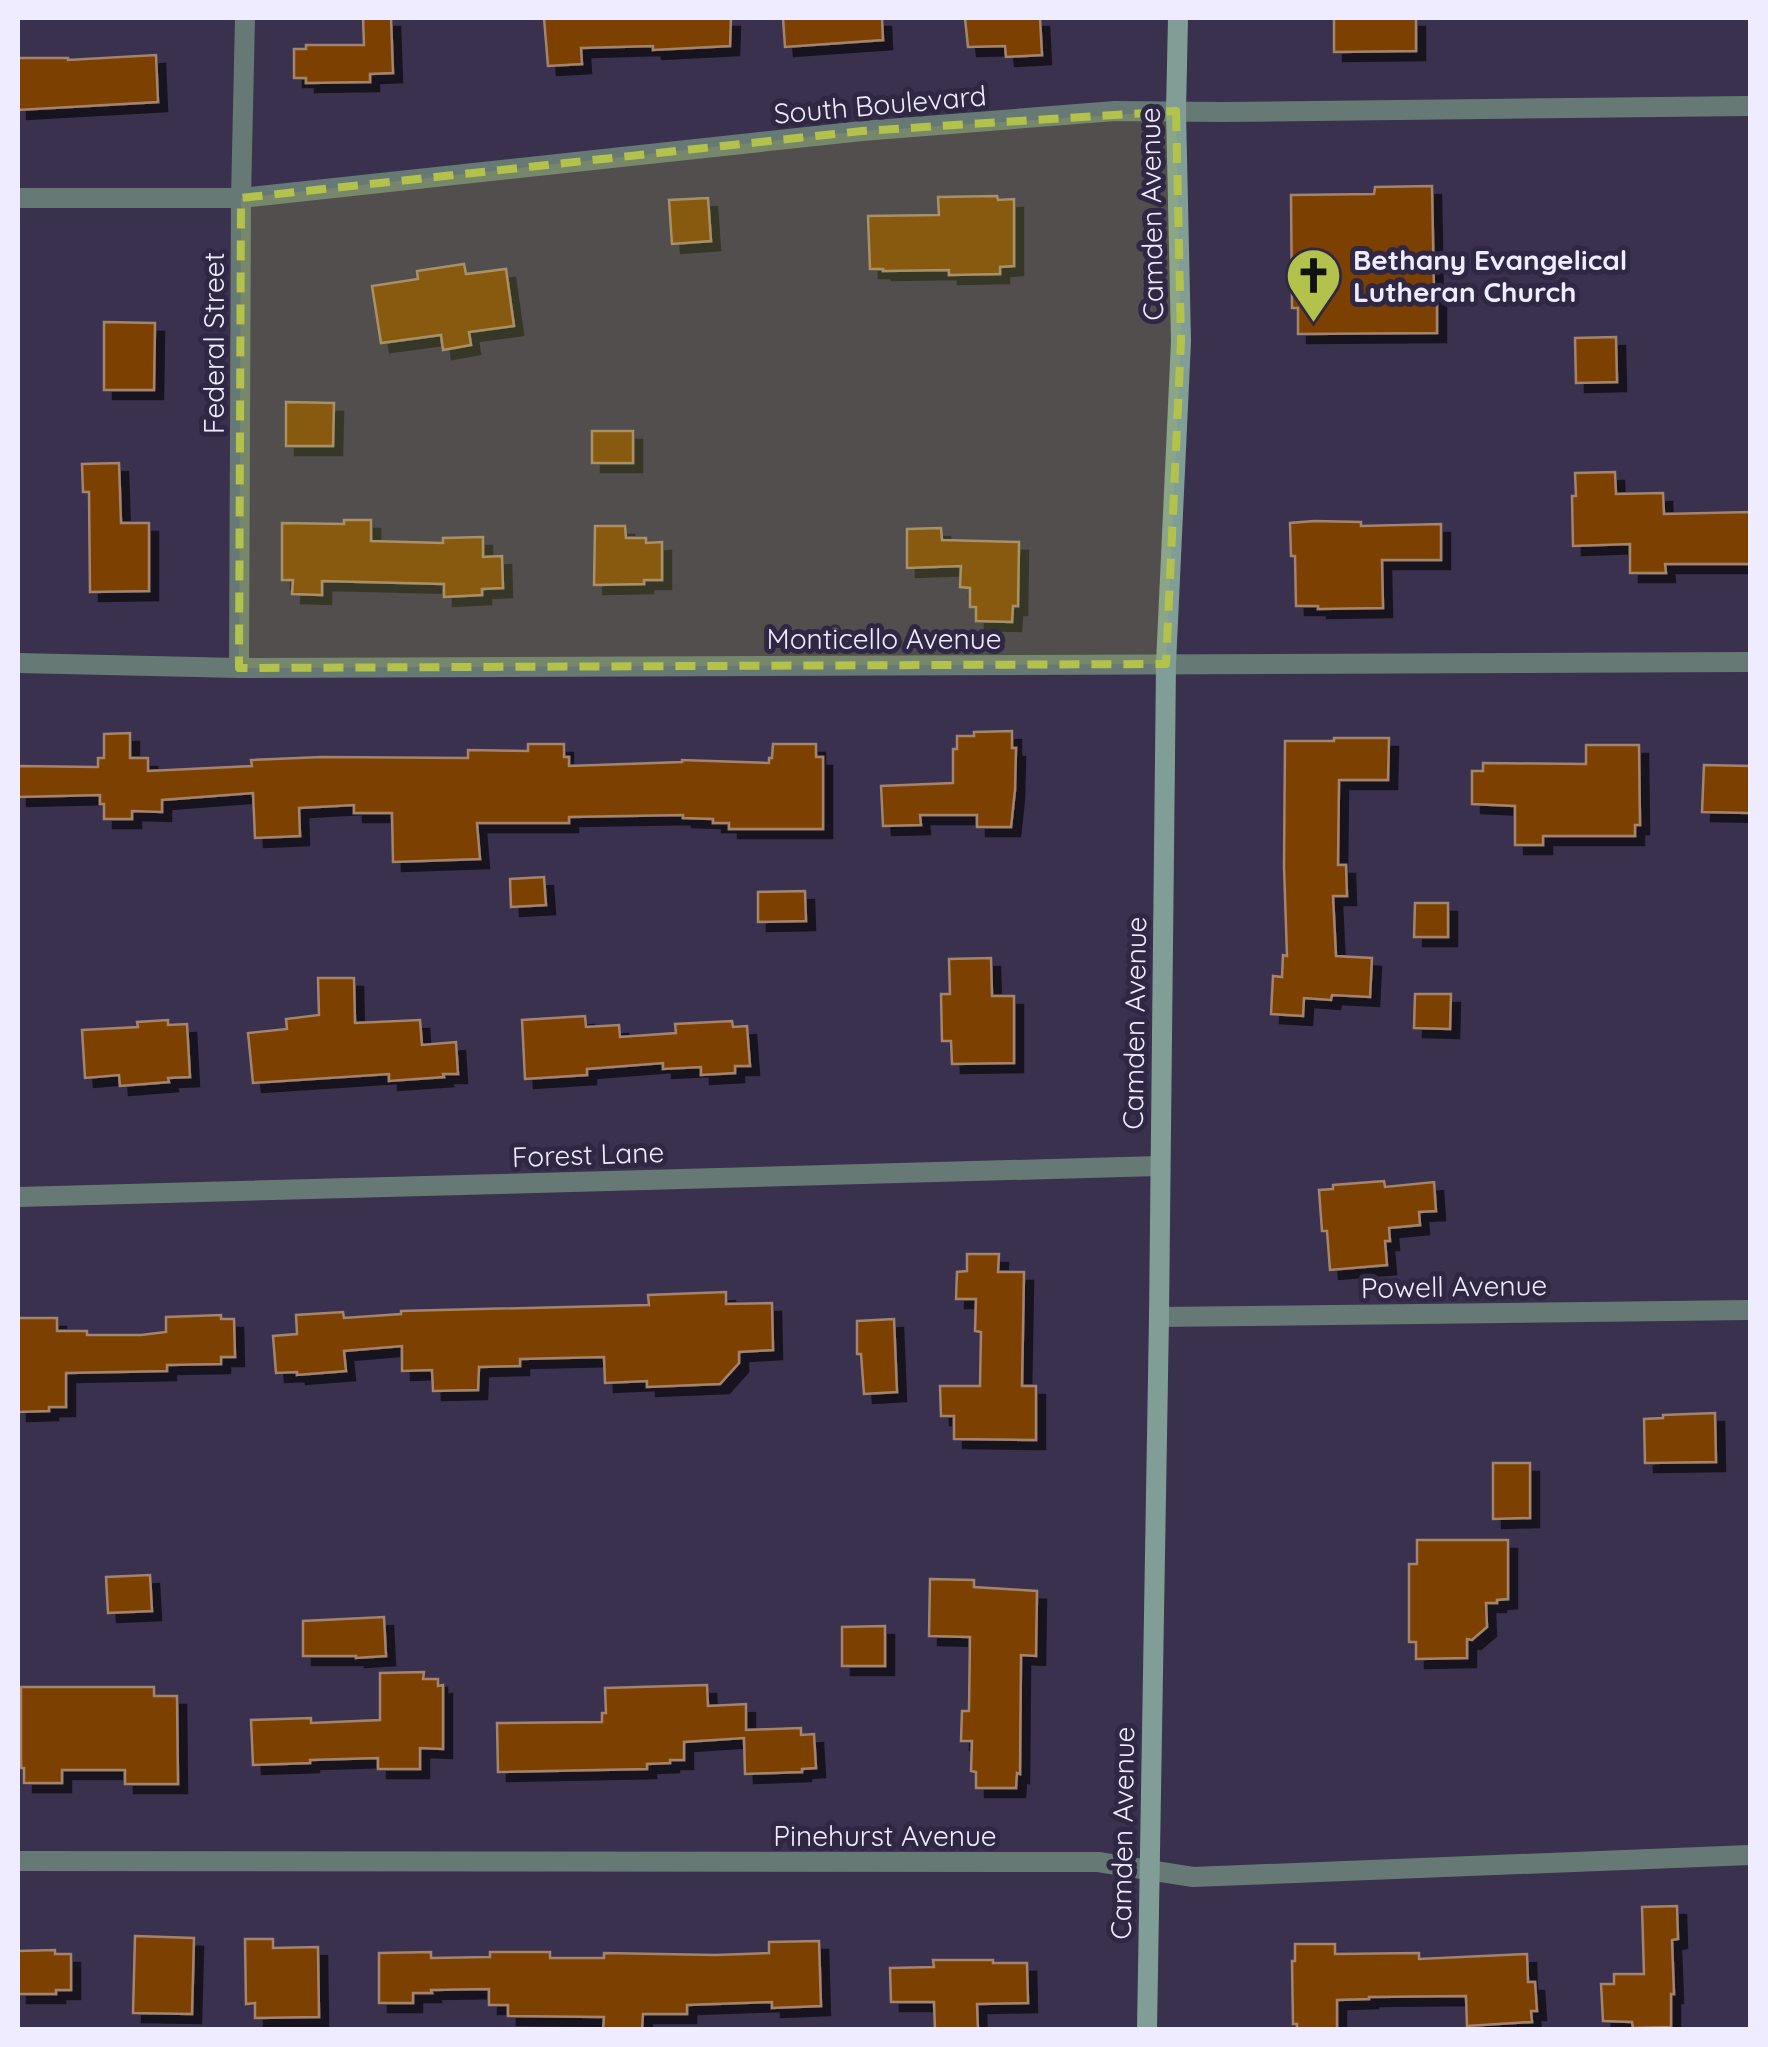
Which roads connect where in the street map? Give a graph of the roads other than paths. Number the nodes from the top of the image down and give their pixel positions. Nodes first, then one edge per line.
1 (246, 18) edge
2 (1178, 18) edge
3 (1750, 106) edge
4 (1176, 111) junction
5 (18, 198) edge
6 (241, 198) junction
7 (1750, 662) edge
8 (18, 663) edge
9 (1166, 664) junction
10 (239, 668) junction
11 (1159, 1166) junction
12 (18, 1197) edge
13 (1750, 1310) edge
14 (1159, 1317) junction
15 (1750, 1854) edge
16 (18, 1861) edge
17 (1149, 1870) junction
18 (1147, 2030) edge

1 - 6 street, Federal Street
2 - 4 street, Camden Avenue
3 - 4 street, South Boulevard
4 - 6 street, South Boulevard
4 - 9 street, Camden Avenue
5 - 6 street, South Boulevard
6 - 10 street, Federal Street
7 - 9 street, Monticello Avenue
8 - 10 street, Monticello Avenue
9 - 10 street, Monticello Avenue
9 - 11 street, Camden Avenue
11 - 12 street, Forest Lane
11 - 14 street, Camden Avenue
13 - 14 street, Powell Avenue
14 - 17 street, Camden Avenue
15 - 17 street, Pinehurst Avenue
16 - 17 street, Pinehurst Avenue
17 - 18 street, Camden Avenue

